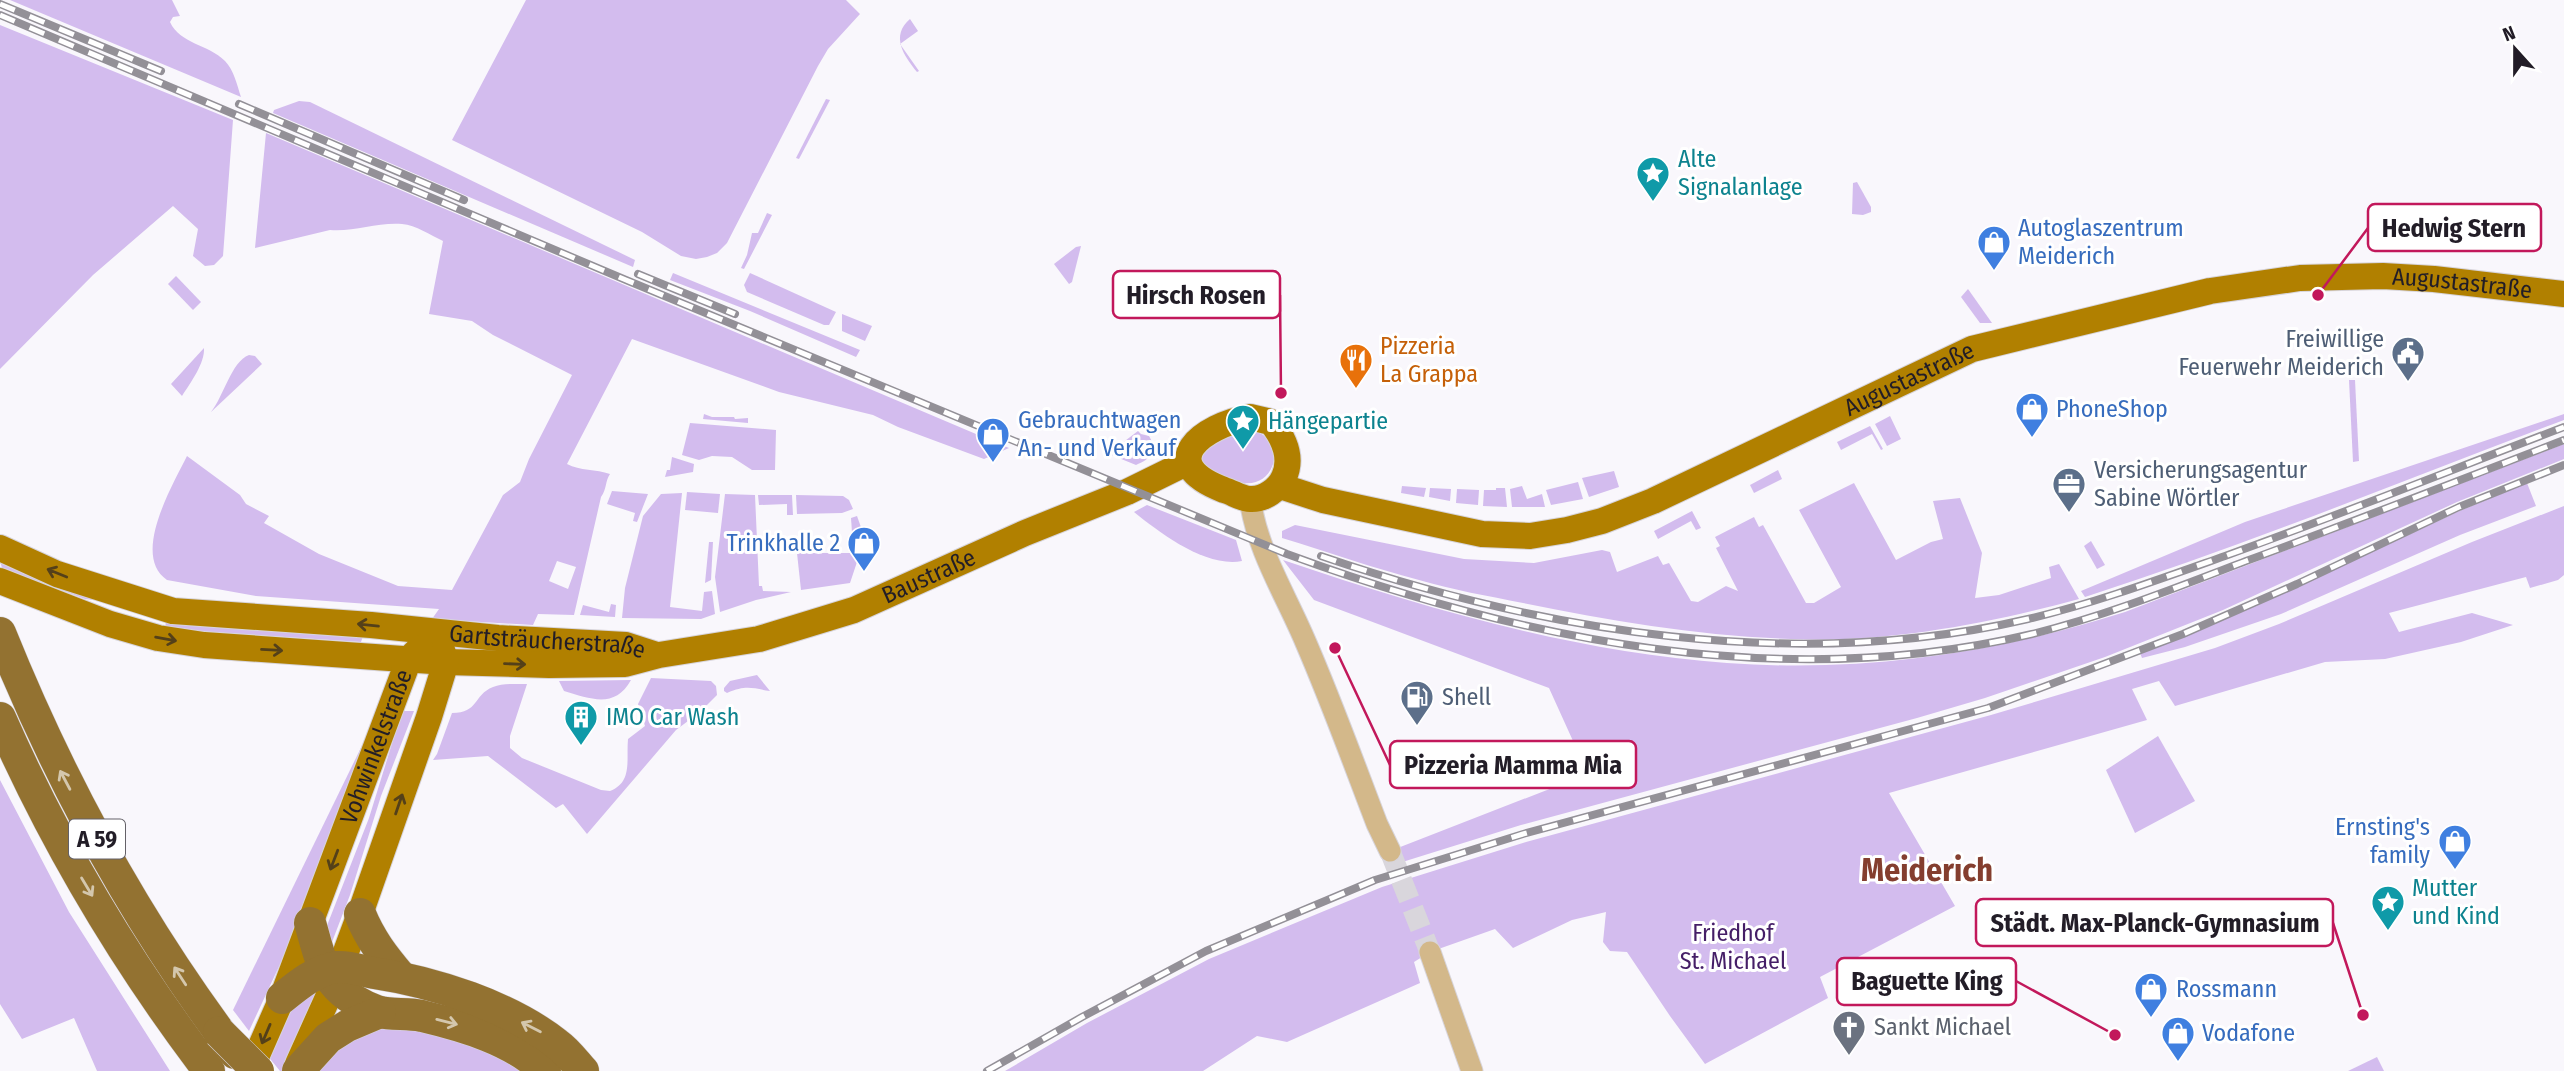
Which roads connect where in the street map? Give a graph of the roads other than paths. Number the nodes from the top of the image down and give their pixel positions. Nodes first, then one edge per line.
1 (2564, 294) edge
2 (1188, 463) junction
3 (1280, 486) junction
4 (1250, 499) junction
5 (0, 548) edge
6 (0, 581) edge
7 (116, 593) junction
8 (85, 614) junction
9 (129, 630) junction
10 (436, 632) junction
11 (0, 633) edge
12 (659, 655) junction
13 (410, 659) junction
14 (446, 662) junction
15 (0, 718) edge
16 (1390, 851) tunnel mouth
17 (360, 914) junction
18 (310, 923) junction
19 (1430, 952) tunnel mouth
20 (333, 973) junction
21 (401, 977) junction
22 (282, 998) junction
23 (380, 1012) junction
24 (219, 1032) junction
25 (203, 1065) edge
26 (249, 1071) edge
27 (258, 1071) edge
28 (296, 1071) edge
29 (545, 1071) edge
30 (583, 1071) edge
31 (1472, 1071) edge

1 - 3 main road, Augustastraße
2 - 3 main road
2 - 4 main road
2 - 12 main road, Baustraße
3 - 4 main road
4 - 16 street
7 -> 5 main road, Gartsträucherstraße
6 - 8 main road, Gartsträucherstraße
7 - 8 main road
7 - 9 main road
10 -> 7 main road, Gartsträucherstraße
8 - 9 main road, Gartsträucherstraße
9 -> 13 main road, Gartsträucherstraße
10 - 12 main road, Gartsträucherstraße
10 - 13 main road, Vohwinkelstraße
10 - 14 main road, Vohwinkelstraße
24 -> 11 highway, A 59
14 -> 12 main road, Gartsträucherstraße
13 - 14 main road, Gartsträucherstraße
13 -> 18 main road, Vohwinkelstraße
17 -> 14 main road, Vohwinkelstraße
15 -> 25 highway, A 59
17 - 20 main road, Vohwinkelstraße
17 - 21 highway
18 - 20 highway
18 - 22 main road, Vohwinkelstraße
19 - 31 street
20 - 21 highway
20 - 22 highway
20 - 23 highway
20 - 28 main road, Vohwinkelstraße
30 -> 21 highway
22 -> 26 main road, Vohwinkelstraße
23 - 28 highway
23 -> 29 highway
24 - 26 highway, A 59, bridge
24 - 27 highway, bridge

